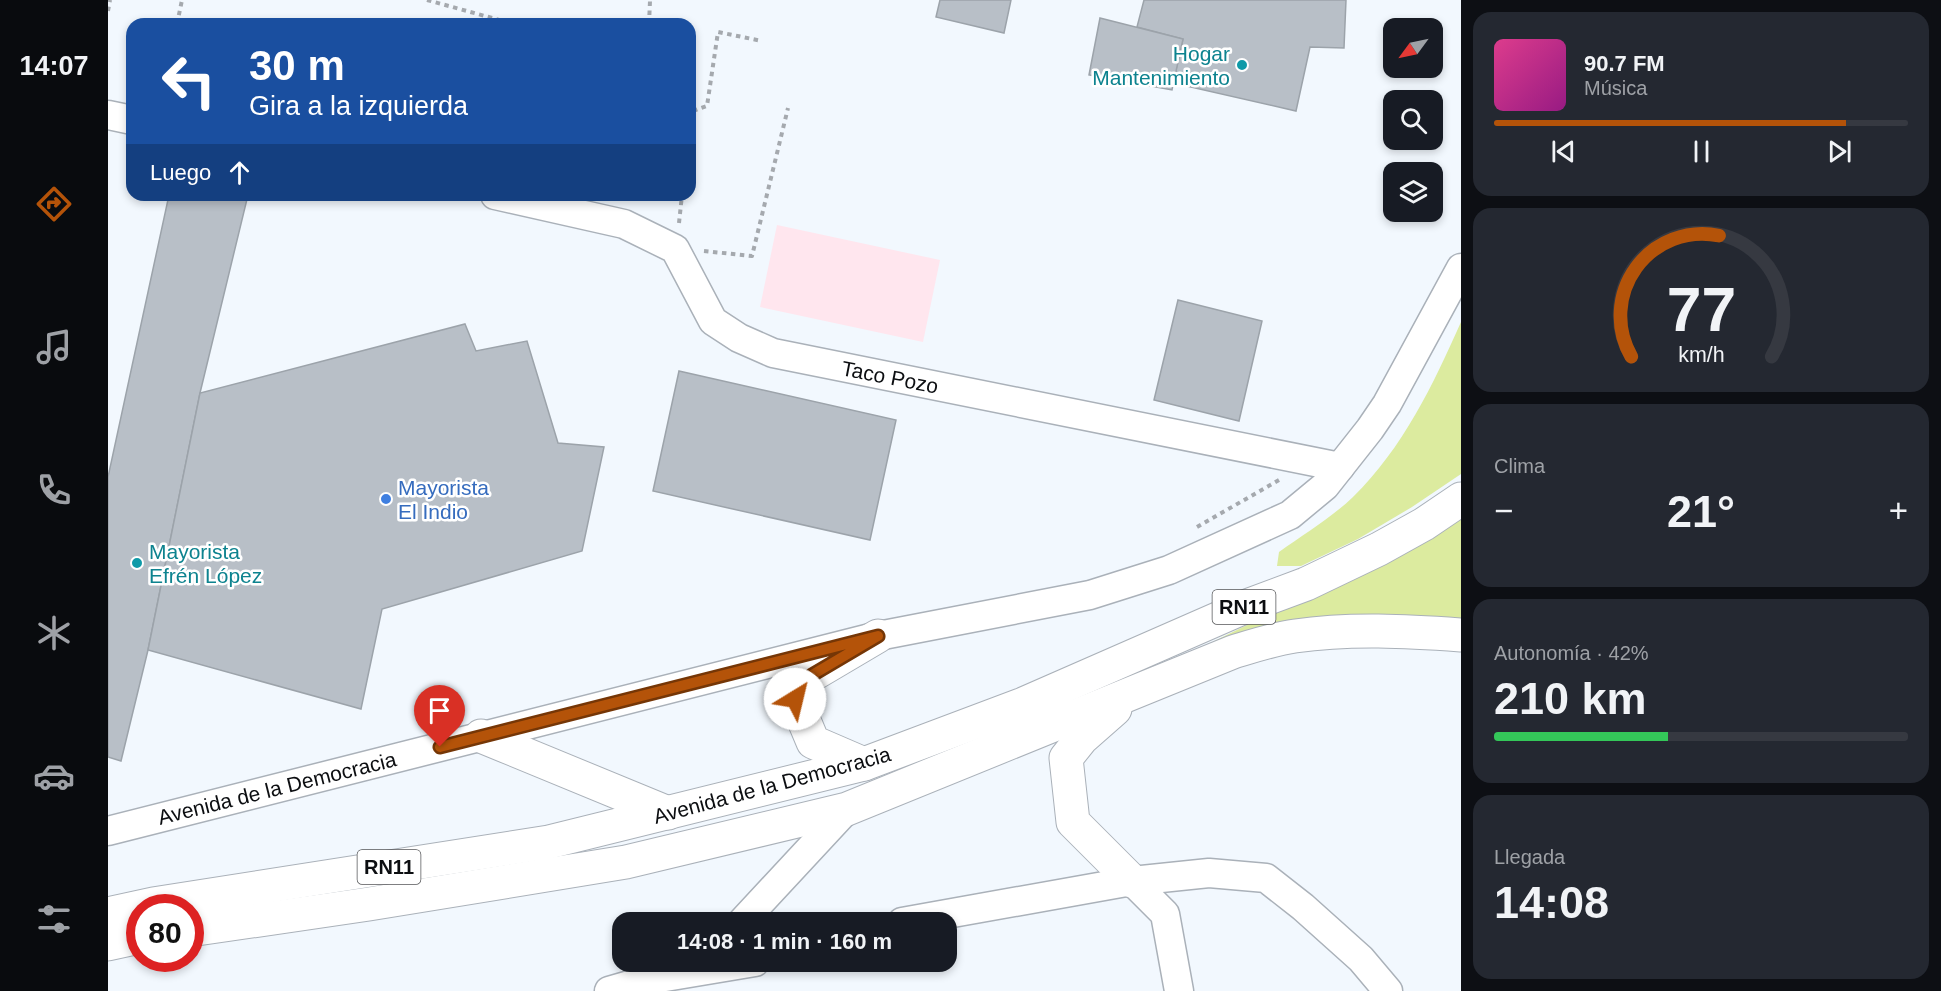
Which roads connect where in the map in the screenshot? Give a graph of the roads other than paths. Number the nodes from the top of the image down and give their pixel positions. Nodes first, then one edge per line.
1 (108, 115) edge
2 (126, 119) edge
3 (522, 201) edge
4 (1461, 268) edge
5 (1340, 467) junction
6 (1461, 499) edge
7 (1461, 635) edge
8 (878, 636) junction
9 (1131, 693) junction
10 (481, 736) junction
11 (864, 764) junction
12 (847, 809) junction
13 (668, 813) junction
14 (108, 831) edge
15 (1131, 881) junction
16 (751, 912) edge
17 (957, 912) edge
18 (108, 914) edge
19 (204, 928) edge
20 (126, 940) edge
21 (108, 944) edge
22 (672, 972) edge
23 (712, 972) edge
24 (652, 986) edge
25 (609, 991) edge
26 (1179, 991) edge
27 (1388, 991) edge

1 - 2 street
3 - 5 street, Taco Pozo
4 - 5 street, Avenida de la Democracia
5 - 8 street, Avenida de la Democracia
6 - 11 highway, Avenida de la Democracia / RN11
7 - 9 highway, Avenida de la Democracia / RN11
8 - 10 street, Avenida de la Democracia
8 - 11 highway
9 - 12 highway, Avenida de la Democracia / RN11
9 - 15 highway
10 - 13 highway
10 - 14 street, Avenida de la Democracia
11 - 13 highway, Avenida de la Democracia / RN11
12 - 16 street, Avenida de la Democracia
12 - 19 highway, Avenida de la Democracia / RN11
13 - 18 highway, Avenida de la Democracia / RN11
15 - 17 street
15 - 26 street
15 - 27 street
20 - 21 highway
22 - 24 street
23 - 24 street
24 - 25 street

